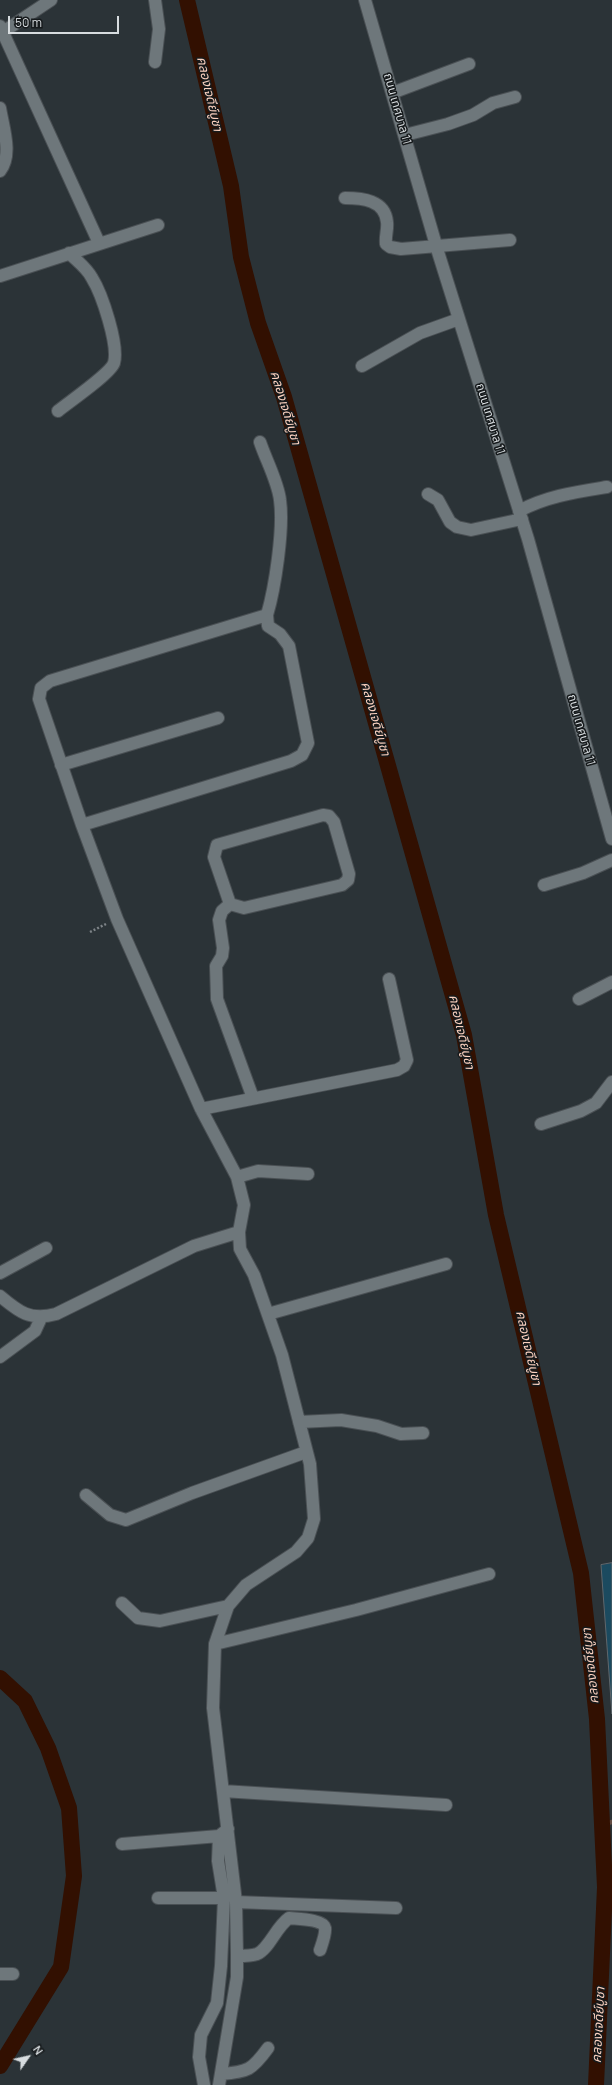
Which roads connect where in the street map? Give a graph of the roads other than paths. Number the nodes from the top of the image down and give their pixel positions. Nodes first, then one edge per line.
1 (51, 0) edge
2 (155, 0) edge
3 (365, 0) edge
4 (1, 31) edge
5 (155, 62) dead end
6 (470, 64) dead end
7 (392, 92) junction
8 (514, 97) dead end
9 (0, 108) edge
10 (405, 135) junction
11 (0, 171) edge
12 (346, 198) dead end
13 (158, 225) dead end
14 (510, 240) dead end
15 (99, 243) junction
16 (436, 245) junction
17 (69, 253) junction
18 (0, 276) edge
19 (459, 319) junction
20 (362, 366) dead end
21 (58, 411) dead end
22 (260, 442) dead end
23 (607, 487) dead end
24 (428, 494) dead end
25 (521, 515) junction
26 (267, 615) junction
27 (218, 718) dead end
28 (61, 765) junction
29 (82, 825) junction
30 (612, 840) edge
31 (612, 860) edge
32 (544, 885) dead end
33 (230, 904) junction
34 (389, 979) dead end
35 (612, 982) edge
36 (579, 999) dead end
37 (612, 1082) edge
38 (253, 1098) junction
39 (202, 1109) junction
40 (541, 1124) dead end
41 (308, 1174) dead end
42 (237, 1177) junction
43 (239, 1232) junction
44 (46, 1248) dead end
45 (446, 1264) dead end
46 (0, 1272) edge
47 (0, 1296) edge
48 (268, 1314) junction
49 (41, 1318) junction
50 (0, 1357) edge
51 (299, 1422) junction
52 (423, 1433) dead end
53 (306, 1452) junction
54 (86, 1495) dead end
55 (489, 1574) dead end
56 (122, 1603) dead end
57 (228, 1606) junction
58 (215, 1644) junction
59 (223, 1791) junction
60 (446, 1805) dead end
61 (224, 1832) junction
62 (122, 1844) dead end
63 (158, 1898) dead end
64 (224, 1898) junction
65 (236, 1902) junction
66 (396, 1908) dead end
67 (320, 1950) dead end
68 (237, 1956) junction
69 (0, 1974) edge
70 (13, 1974) dead end
71 (268, 2048) dead end
72 (220, 2080) edge
73 (204, 2085) edge

1 - 4 street
2 - 5 street
3 - 7 street, ถนน เทศบาล 11
4 - 15 street
6 - 7 street
7 - 10 street, ถนน เทศบาล 11
8 - 10 street
9 - 11 street
10 - 16 street, ถนน เทศบาล 11
12 - 16 street
13 - 15 street
14 - 16 street
15 - 17 street
16 - 19 street, ถนน เทศบาล 11
17 - 18 street
17 - 21 street
19 - 20 street
19 - 25 street, ถนน เทศบาล 11
22 - 26 street
23 - 25 street
24 - 25 street
25 - 30 street, ถนน เทศบาล 11
26 - 28 street
26 - 29 street
27 - 28 street
28 - 29 street
29 - 39 street
31 - 32 street
33 - 33 street
33 - 38 street
34 - 38 street
35 - 36 street
37 - 40 street
38 - 39 street
39 - 42 street
41 - 42 street
42 - 43 street
43 - 48 street
43 - 49 street
44 - 46 street
45 - 48 street
47 - 49 street
48 - 51 street
49 - 50 street
51 - 52 street
51 - 53 street
53 - 54 street
53 - 57 street
55 - 58 street
56 - 57 street
57 - 58 street
58 - 59 street
59 - 60 street
59 - 61 street
61 - 62 street
61 - 64 street
61 - 65 street
63 - 64 street
64 - 73 street
65 - 66 street
65 - 68 street
67 - 68 street
68 - 72 street
69 - 70 street
71 - 72 street

